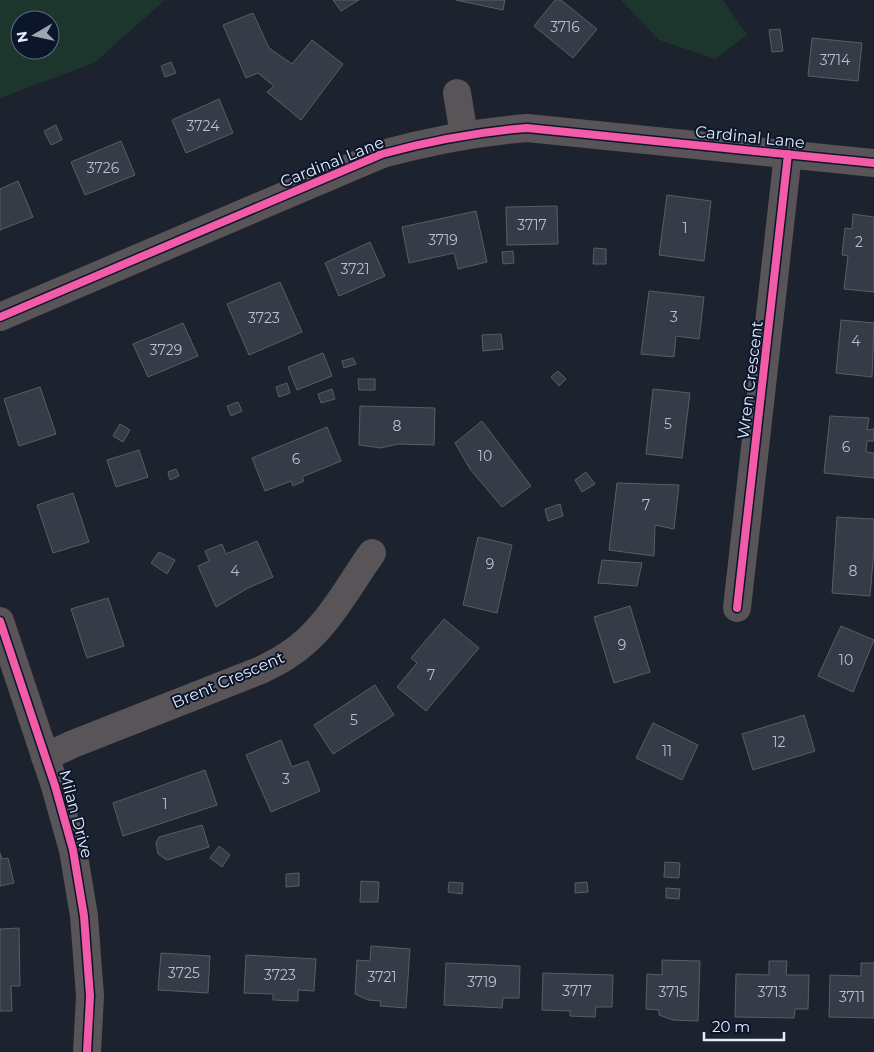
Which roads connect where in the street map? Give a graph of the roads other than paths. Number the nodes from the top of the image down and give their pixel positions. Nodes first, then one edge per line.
1 (457, 93) dead end
2 (464, 135) junction
3 (788, 154) junction
4 (874, 163) edge
5 (0, 317) edge
6 (372, 553) dead end
7 (737, 608) dead end
8 (0, 621) edge
9 (45, 757) junction
10 (86, 1052) edge

1 - 2 street
2 - 3 street, Cardinal Lane
2 - 5 street, Cardinal Lane
3 - 4 street, Cardinal Lane
3 - 7 street, Wren Crescent
6 - 9 street, Brent Crescent
8 - 9 street, Milan Drive
9 - 10 street, Milan Drive

